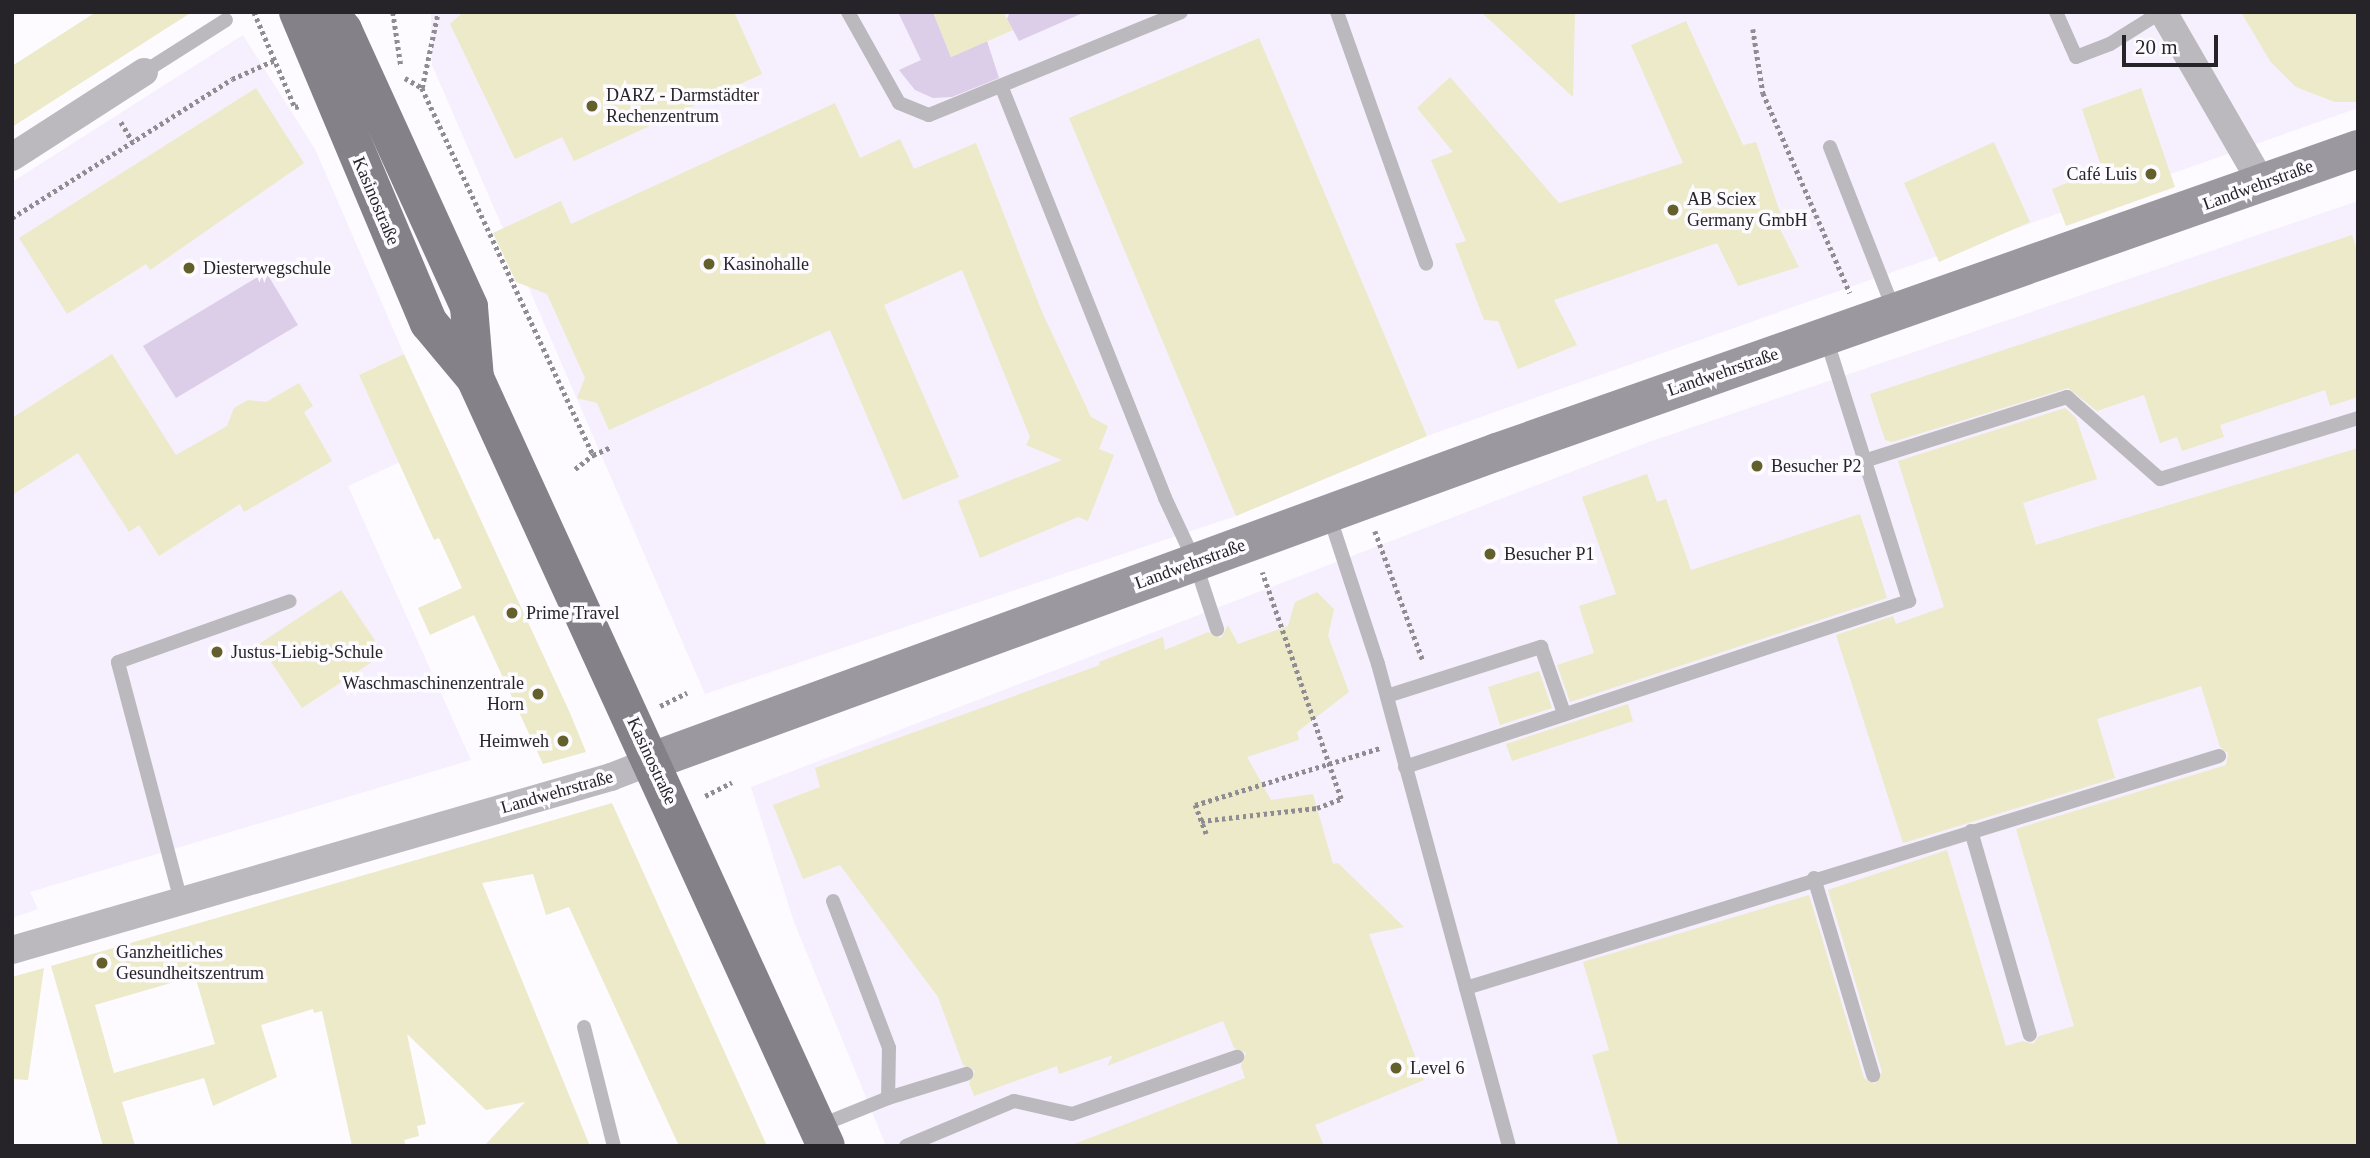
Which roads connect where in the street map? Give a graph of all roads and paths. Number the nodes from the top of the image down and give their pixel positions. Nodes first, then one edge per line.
1 (254, 12) edge
2 (298, 12) edge
3 (393, 12) edge
4 (438, 12) edge
5 (848, 12) edge
6 (1181, 12) edge
7 (1337, 12) edge
8 (2056, 12) edge
9 (2162, 12) edge
10 (339, 18) edge
11 (226, 20) dead end
12 (1752, 29) dead end
13 (275, 60) junction
14 (144, 72) joint
15 (422, 88) junction
16 (1002, 88) junction
17 (295, 107) dead end
18 (1829, 147) dead end
19 (2357, 152) edge
20 (12, 157) edge
21 (2263, 185) junction
22 (12, 218) edge
23 (1426, 264) dead end
24 (1878, 317) junction
25 (1825, 335) junction
26 (475, 378) junction
27 (2358, 418) edge
28 (611, 447) dead end
29 (593, 455) junction
30 (1864, 461) junction
31 (575, 470) dead end
32 (1364, 501) junction
33 (1328, 513) junction
34 (1252, 542) junction
35 (1195, 562) junction
36 (290, 601) dead end
37 (1217, 629) dead end
38 (1432, 683) junction
39 (1387, 696) junction
40 (1564, 713) junction
41 (1387, 746) dead end
42 (2218, 756) dead end
43 (652, 761) junction
44 (1329, 763) junction
45 (1405, 767) junction
46 (1201, 821) junction
47 (1971, 831) junction
48 (1206, 834) dead end
49 (1814, 878) junction
50 (181, 901) junction
51 (833, 901) dead end
52 (12, 950) edge
53 (1465, 988) junction
54 (584, 1027) dead end
55 (2030, 1035) dead end
56 (1237, 1057) dead end
57 (966, 1074) dead end
58 (1873, 1075) dead end
59 (888, 1098) junction
60 (822, 1136) edge
61 (614, 1146) edge
62 (906, 1146) edge
63 (1509, 1146) edge

1 - 13 path
2 - 26 main road, Kasinostraße
3 - 15 path
4 - 15 path
5 - 16 lane
6 - 16 lane
7 - 23 lane
8 - 9 lane
9 - 21 street
10 - 26 main road, Kasinostraße
11 - 14 lane
12 - 24 path
13 - 17 path
13 - 22 path
14 - 20 street
15 - 29 path
16 - 35 lane
18 - 24 lane
19 - 21 street, Landwehrstraße
21 - 24 street, Landwehrstraße
24 - 25 street, Landwehrstraße
25 - 30 lane
25 - 32 street, Landwehrstraße
26 - 43 main road, Kasinostraße
27 - 30 lane
28 - 29 path
29 - 31 path
30 - 40 lane
32 - 33 street, Landwehrstraße
32 - 38 path
33 - 34 street, Landwehrstraße
33 - 39 lane
34 - 35 street, Landwehrstraße
34 - 44 path
35 - 37 lane
35 - 43 street, Landwehrstraße
36 - 50 lane
38 - 39 lane
38 - 40 lane
39 - 45 lane
40 - 45 lane
41 - 44 path
42 - 47 lane
43 - 50 street, Landwehrstraße
43 - 60 main road, Kasinostraße
44 - 46 path
44 - 46 path
45 - 53 lane
46 - 48 path
47 - 49 lane
47 - 55 lane
49 - 53 lane
49 - 58 lane
50 - 52 street, Landwehrstraße
51 - 59 lane
53 - 63 lane
54 - 61 lane
56 - 62 lane
57 - 59 lane
59 - 60 lane

